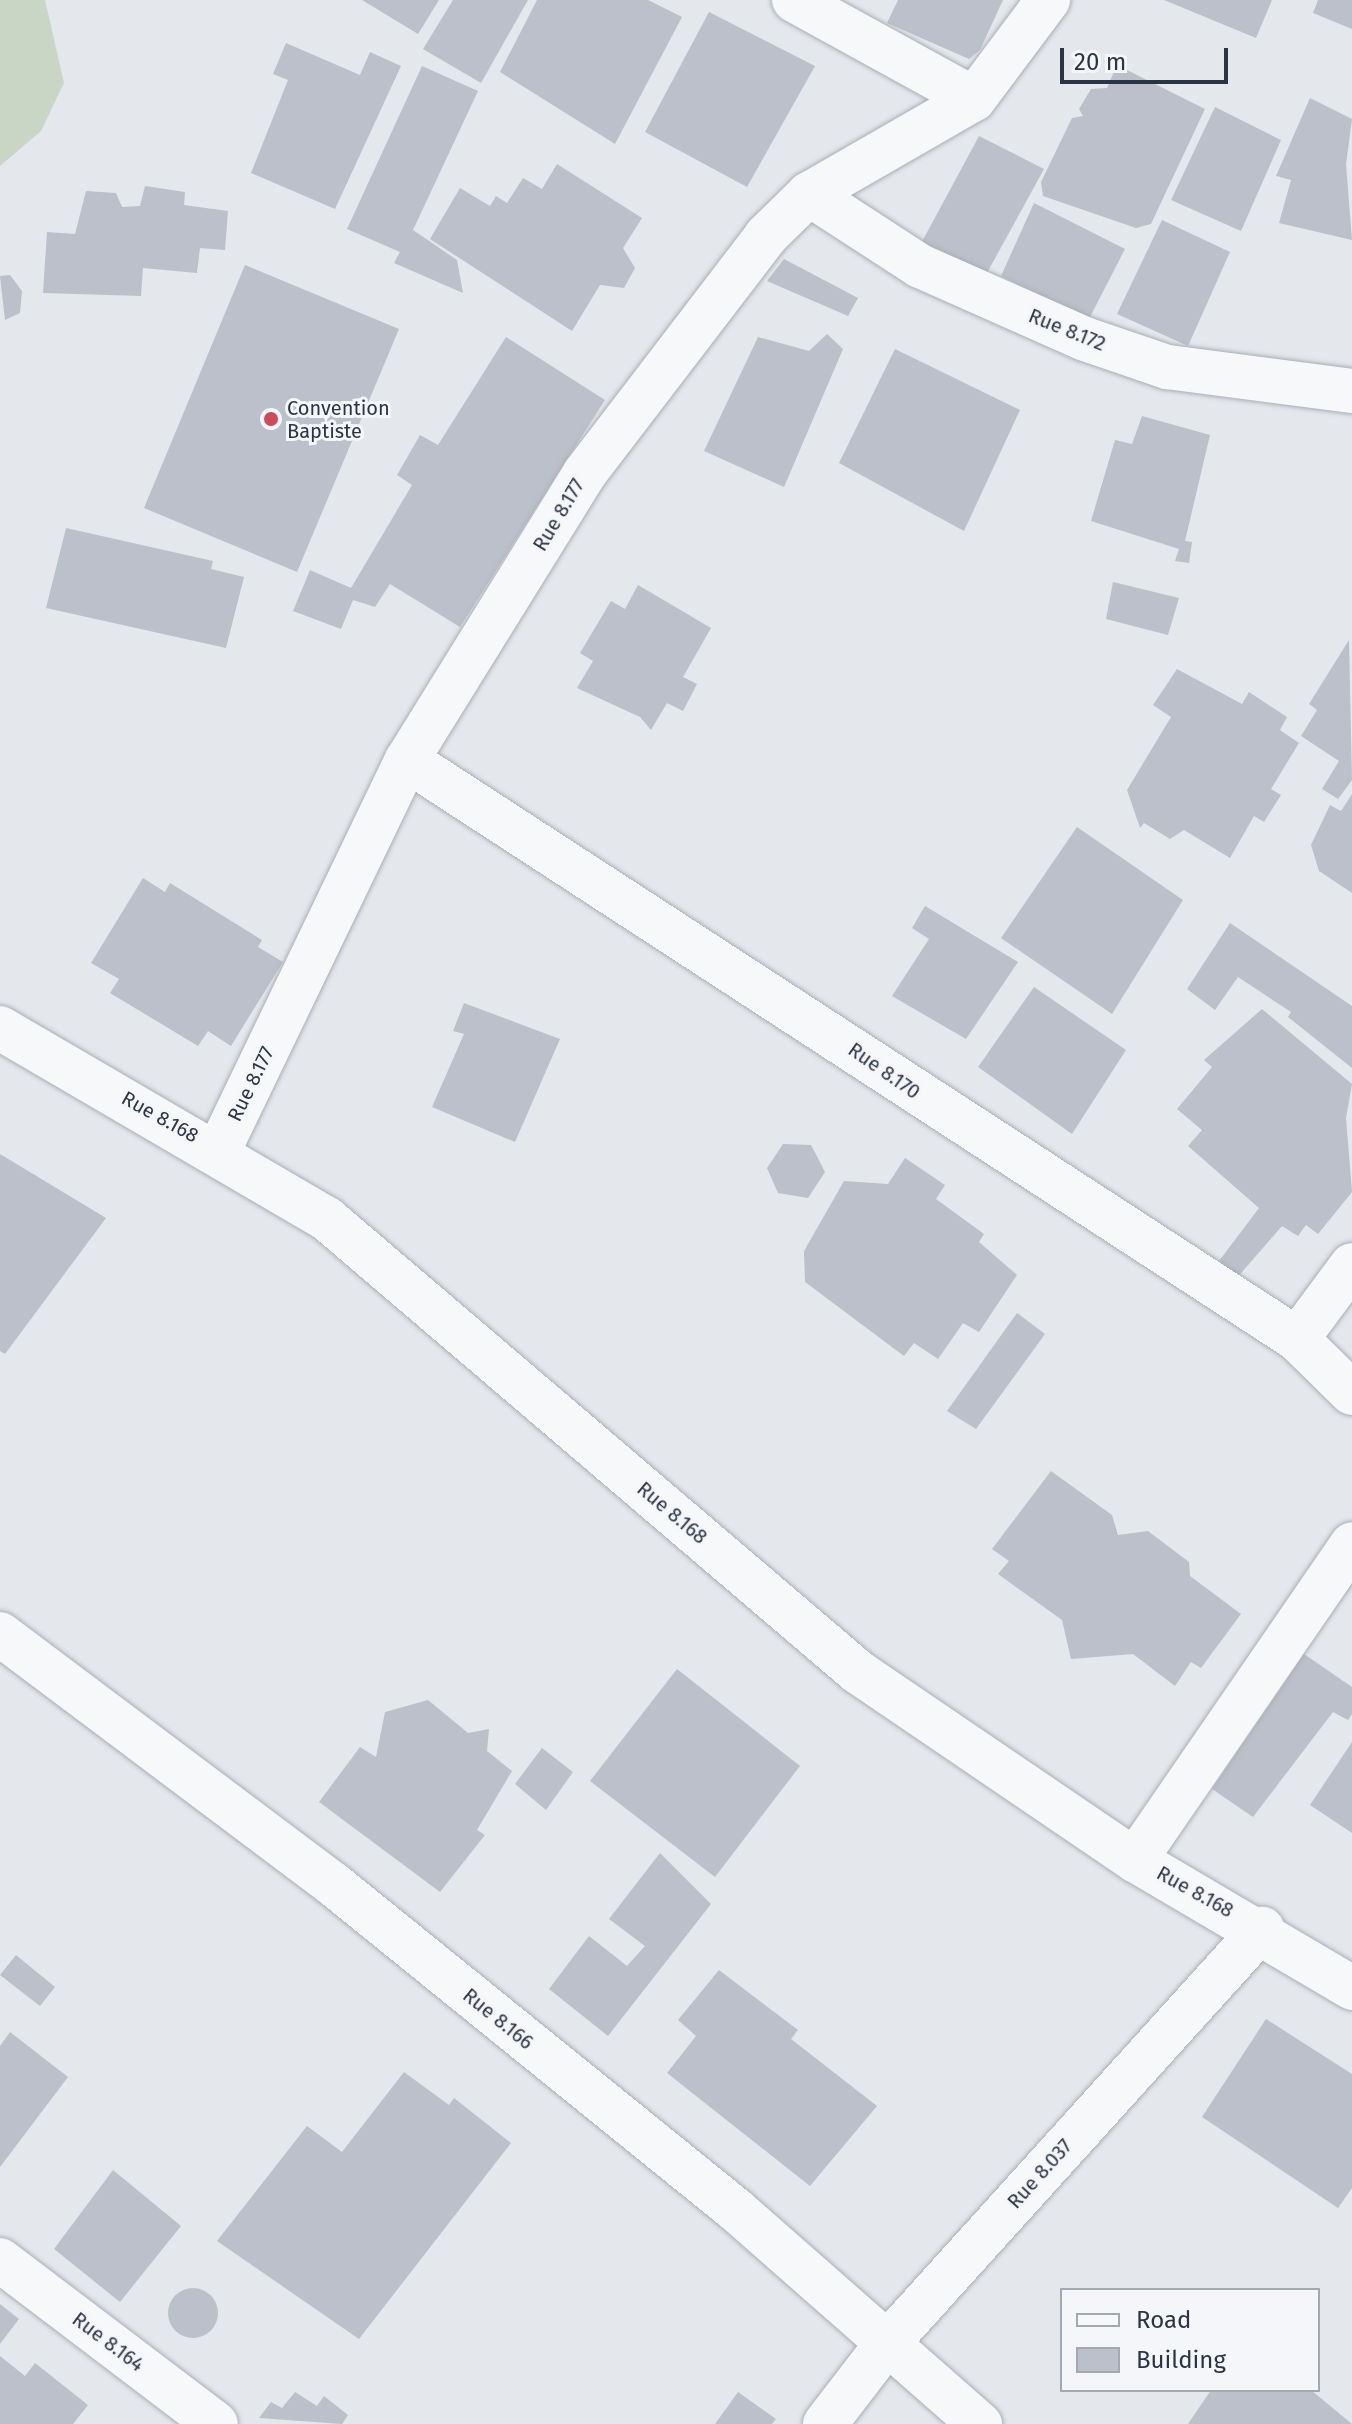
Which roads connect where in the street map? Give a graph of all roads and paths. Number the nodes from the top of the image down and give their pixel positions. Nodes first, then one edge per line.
1 (794, 0) edge
2 (1048, 0) edge
3 (974, 99) junction
4 (809, 194) junction
5 (1352, 391) edge
6 (407, 760) junction
7 (0, 1028) edge
8 (219, 1150) junction
9 (1352, 1265) edge
10 (1297, 1339) junction
11 (1352, 1393) edge
12 (1352, 1544) edge
13 (0, 1634) edge
14 (1135, 1860) junction
15 (1262, 1929) junction
16 (1352, 1988) edge
17 (0, 2260) edge
18 (884, 2347) junction
19 (198, 2418) edge
20 (825, 2424) edge
21 (980, 2424) edge

1 - 3 street
2 - 3 street, Rue 8.177
3 - 4 street, Rue 8.177
4 - 5 street, Rue 8.172
4 - 6 street, Rue 8.177
6 - 8 street, Rue 8.177
6 - 10 street, Rue 8.170
7 - 8 street, Rue 8.168
8 - 14 street, Rue 8.168
9 - 10 street
10 - 11 street, Rue 8.170
12 - 14 street
13 - 18 street, Rue 8.166
14 - 15 street, Rue 8.168
15 - 16 street, Rue 8.168
15 - 18 street, Rue 8.037
17 - 19 street, Rue 8.164
18 - 20 street, Rue 8.037
18 - 21 street, Rue 8.166

